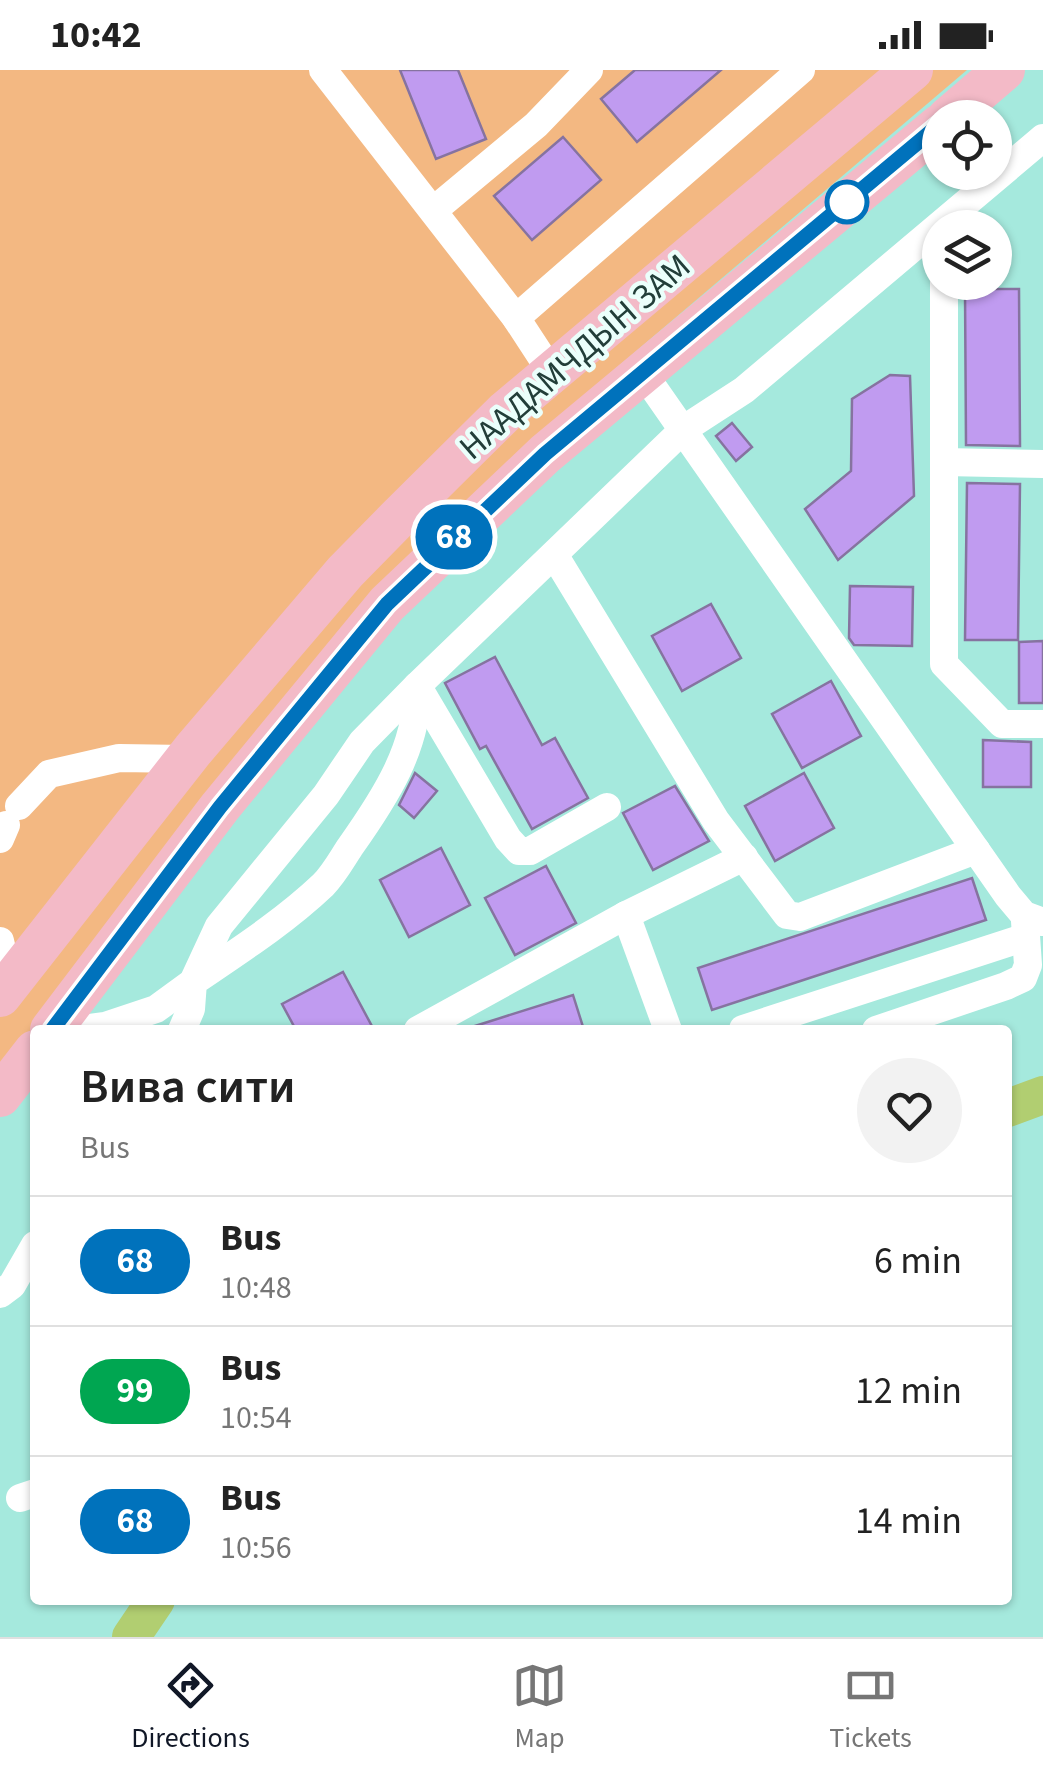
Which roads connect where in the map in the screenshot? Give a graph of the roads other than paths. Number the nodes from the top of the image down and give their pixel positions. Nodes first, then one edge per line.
1 (323, 70) edge
2 (589, 70) edge
3 (801, 70) edge
4 (912, 70) edge
5 (1004, 70) edge
6 (969, 100) edge
7 (1043, 138) edge
8 (922, 139) edge
9 (434, 210) junction
10 (910, 250) junction
11 (922, 260) edge
12 (944, 300) edge
13 (516, 318) junction
14 (552, 372) junction
15 (643, 372) junction
16 (684, 429) junction
17 (944, 462) junction
18 (1043, 464) edge
19 (555, 556) junction
20 (417, 686) junction
21 (1043, 724) edge
22 (186, 758) junction
23 (607, 806) dead end
24 (8, 823) edge
25 (976, 850) junction
26 (744, 857) junction
27 (626, 915) junction
28 (1031, 924) edge
29 (0, 942) edge
30 (193, 982) junction
31 (5, 990) edge
32 (56, 1025) edge
33 (108, 1025) edge
34 (184, 1025) edge
35 (427, 1025) edge
36 (666, 1025) edge
37 (754, 1025) edge
38 (891, 1025) edge
39 (30, 1057) edge
40 (0, 1096) edge
41 (30, 1254) edge
42 (0, 1294) edge

1 - 9 street
2 - 9 street
3 - 13 street
4 - 14 highway, НААДАМЧДЫН ЗАМ
5 - 6 highway
7 - 10 street
8 - 15 highway, НААДАМЧДЫН ЗАМ
9 - 13 street
10 - 11 street
10 - 16 street
12 - 17 street
13 - 14 street
14 - 22 highway, НААДАМЧДЫН ЗАМ
15 - 16 street
15 - 32 highway, НААДАМЧДЫН ЗАМ
16 - 19 street
16 - 25 street
17 - 18 street
17 - 21 street
19 - 20 street
19 - 26 street
20 - 23 street
20 - 30 street
20 - 30 street
22 - 24 street
22 - 31 highway, НААДАМЧДЫН ЗАМ
25 - 26 street
25 - 28 street
26 - 27 street
27 - 35 street
27 - 36 street
28 - 37 street
28 - 38 street
29 - 31 street
30 - 33 street
30 - 34 street
39 - 40 highway
41 - 42 street

